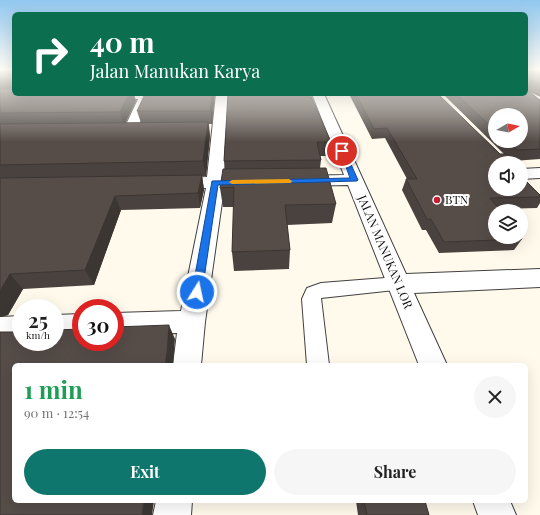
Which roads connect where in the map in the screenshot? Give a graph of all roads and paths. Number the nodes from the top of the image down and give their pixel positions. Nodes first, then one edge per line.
1 (146, 96) edge
2 (222, 96) edge
3 (319, 96) edge
4 (205, 130) edge
5 (220, 130) junction
6 (114, 131) edge
7 (130, 131) junction
8 (145, 131) edge
9 (540, 173) edge
10 (528, 174) edge
11 (354, 180) junction
12 (215, 182) junction
13 (159, 183) edge
14 (540, 278) edge
15 (398, 284) junction
16 (192, 322) junction
17 (124, 324) edge
18 (12, 327) edge
19 (0, 328) edge
20 (187, 363) edge
21 (318, 363) edge
22 (432, 363) edge
23 (174, 503) edge
24 (492, 503) edge
25 (172, 515) edge
26 (497, 515) edge

1 - 7 street
2 - 5 street
3 - 11 street, JALAN MANUKAN LOR
4 - 5 street
5 - 12 street
6 - 7 street
7 - 8 street
9 - 10 street
11 - 12 street
11 - 15 street, JALAN MANUKAN LOR
12 - 13 street
12 - 16 street
14 - 15 street
15 - 21 lane
15 - 22 street, JALAN MANUKAN LOR
16 - 17 street
16 - 20 street
18 - 19 street
23 - 25 street
24 - 26 street

